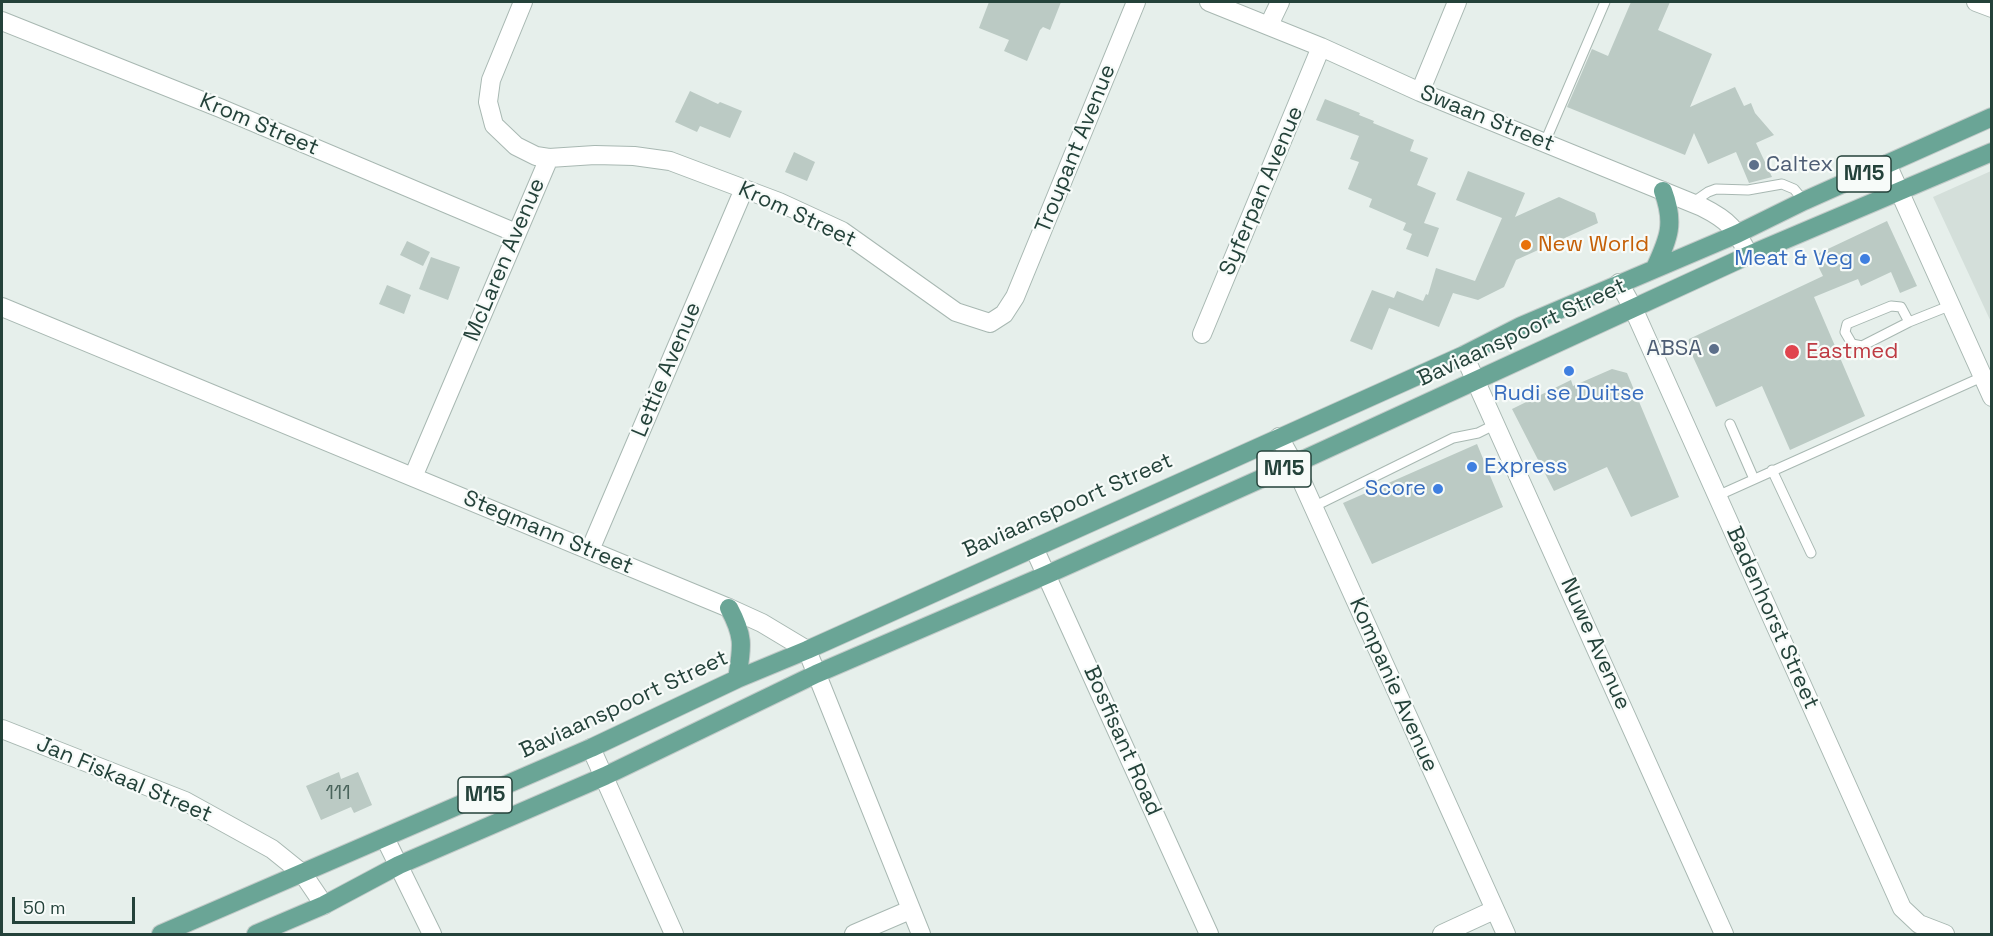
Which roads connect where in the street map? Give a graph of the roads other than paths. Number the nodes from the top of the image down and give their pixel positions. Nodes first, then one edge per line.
1 (523, 2) edge
2 (1136, 2) edge
3 (1209, 2) edge
4 (1280, 2) edge
5 (1456, 2) edge
6 (1605, 2) edge
7 (1976, 2) edge
8 (1992, 8) edge
9 (2, 21) edge
10 (1269, 26) junction
11 (1321, 47) junction
12 (1420, 92) junction
13 (1992, 117) edge
14 (1545, 142) junction
15 (1992, 152) edge
16 (549, 158) junction
17 (1887, 164) junction
18 (744, 189) junction
19 (1663, 191) junction
20 (1900, 192) junction
21 (1804, 201) junction
22 (1691, 203) junction
23 (516, 233) junction
24 (1737, 234) junction
25 (1749, 255) junction
26 (1655, 268) junction
27 (1618, 284) junction
28 (1016, 297) joint
29 (1949, 306) junction
30 (2, 308) edge
31 (1633, 308) junction
32 (1909, 322) junction
33 (1202, 334) dead end
34 (1464, 355) junction
35 (1982, 377) junction
36 (1477, 381) junction
37 (1992, 397) edge
38 (1496, 423) junction
39 (1730, 424) dead end
40 (1279, 437) junction
41 (1294, 464) junction
42 (1772, 470) junction
43 (413, 477) junction
44 (1754, 478) junction
45 (1717, 495) junction
46 (1313, 507) junction
47 (1034, 548) junction
48 (590, 550) junction
49 (1811, 553) dead end
50 (1046, 575) junction
51 (729, 608) junction
52 (807, 650) junction
53 (816, 674) junction
54 (737, 679) junction
55 (2, 729) edge
56 (591, 748) junction
57 (604, 776) junction
58 (385, 838) junction
59 (399, 865) junction
60 (303, 874) junction
61 (324, 905) junction
62 (910, 910) junction
63 (1494, 910) junction
64 (161, 934) edge
65 (256, 934) edge
66 (432, 934) edge
67 (674, 934) edge
68 (854, 934) edge
69 (921, 934) edge
70 (1209, 934) edge
71 (1442, 934) edge
72 (1506, 934) edge
73 (1724, 934) edge
74 (1945, 934) edge

1 - 16 street, McLaren Avenue
2 - 28 street, Troupant Avenue
3 - 10 street, Swaan Street
4 - 10 street
5 - 12 street
6 - 14 lane
7 - 8 street
9 - 23 street, Krom Street
10 - 11 street, Swaan Street
11 - 12 street, Swaan Street
11 - 33 street, Syferpan Avenue
12 - 14 street, Swaan Street
13 - 17 main road, Baviaanspoort Street / M15
14 - 19 street, Swaan Street
15 - 20 main road, Baviaanspoort Street / M15
16 - 18 street, Krom Street
16 - 23 street, McLaren Avenue
17 - 20 street
17 - 21 main road, Baviaanspoort Street / M15
18 - 28 street, Krom Street
18 - 48 street, Lettie Avenue
19 - 22 street, Swaan Street
19 - 26 main road
20 - 25 main road, Baviaanspoort Street / M15
20 - 29 street
21 - 22 lane
21 - 24 main road, Baviaanspoort Street / M15
22 - 24 street, Swaan Street
23 - 43 street, McLaren Avenue
24 - 25 street, Swaan Street
24 - 26 main road, Baviaanspoort Street / M15
25 - 31 main road, Baviaanspoort Street / M15
26 - 27 main road, Baviaanspoort Street / M15
27 - 31 street, Badenhorst Street
27 - 34 main road, Baviaanspoort Street / M15
29 - 32 lane
29 - 35 street
30 - 43 street, Stegmann Street
31 - 36 main road, Baviaanspoort Street / M15
31 - 45 street, Badenhorst Street
32 - 32 lane
34 - 36 street, Nuwe Avenue
34 - 40 main road, Baviaanspoort Street / M15
35 - 37 street
35 - 42 lane
36 - 38 street, Nuwe Avenue
36 - 41 main road, Baviaanspoort Street / M15
38 - 46 lane
38 - 73 street, Nuwe Avenue
39 - 44 lane
40 - 41 street, Kompanie Avenue
40 - 47 main road, Baviaanspoort Street / M15
41 - 46 street, Kompanie Avenue
41 - 50 main road, Baviaanspoort Street / M15
42 - 44 lane
42 - 49 lane
43 - 48 street, Stegmann Street
44 - 45 lane
45 - 74 street, Badenhorst Street
46 - 63 street, Kompanie Avenue
47 - 50 street, Bosfisant Road
47 - 52 main road, Baviaanspoort Street / M15
48 - 51 street, Stegmann Street
50 - 53 main road, Baviaanspoort Street / M15
50 - 70 street, Bosfisant Road
51 - 52 street, Stegmann Street
51 - 54 main road
52 - 53 street
52 - 54 main road, Baviaanspoort Street / M15
53 - 57 main road, Baviaanspoort Street / M15
53 - 62 street
54 - 56 main road, Baviaanspoort Street / M15
55 - 60 street, Jan Fiskaal Street
56 - 57 street
56 - 58 main road, Baviaanspoort Street / M15
57 - 59 main road, Baviaanspoort Street / M15
57 - 67 street
58 - 59 street
58 - 60 main road, Baviaanspoort Street / M15
59 - 61 main road, Baviaanspoort Street / M15
59 - 66 street
60 - 61 street, Jan Fiskaal Street
60 - 64 main road, Baviaanspoort Street / M15
61 - 65 main road, Baviaanspoort Street / M15
62 - 68 street
62 - 69 street
63 - 71 street
63 - 72 street, Kompanie Avenue

